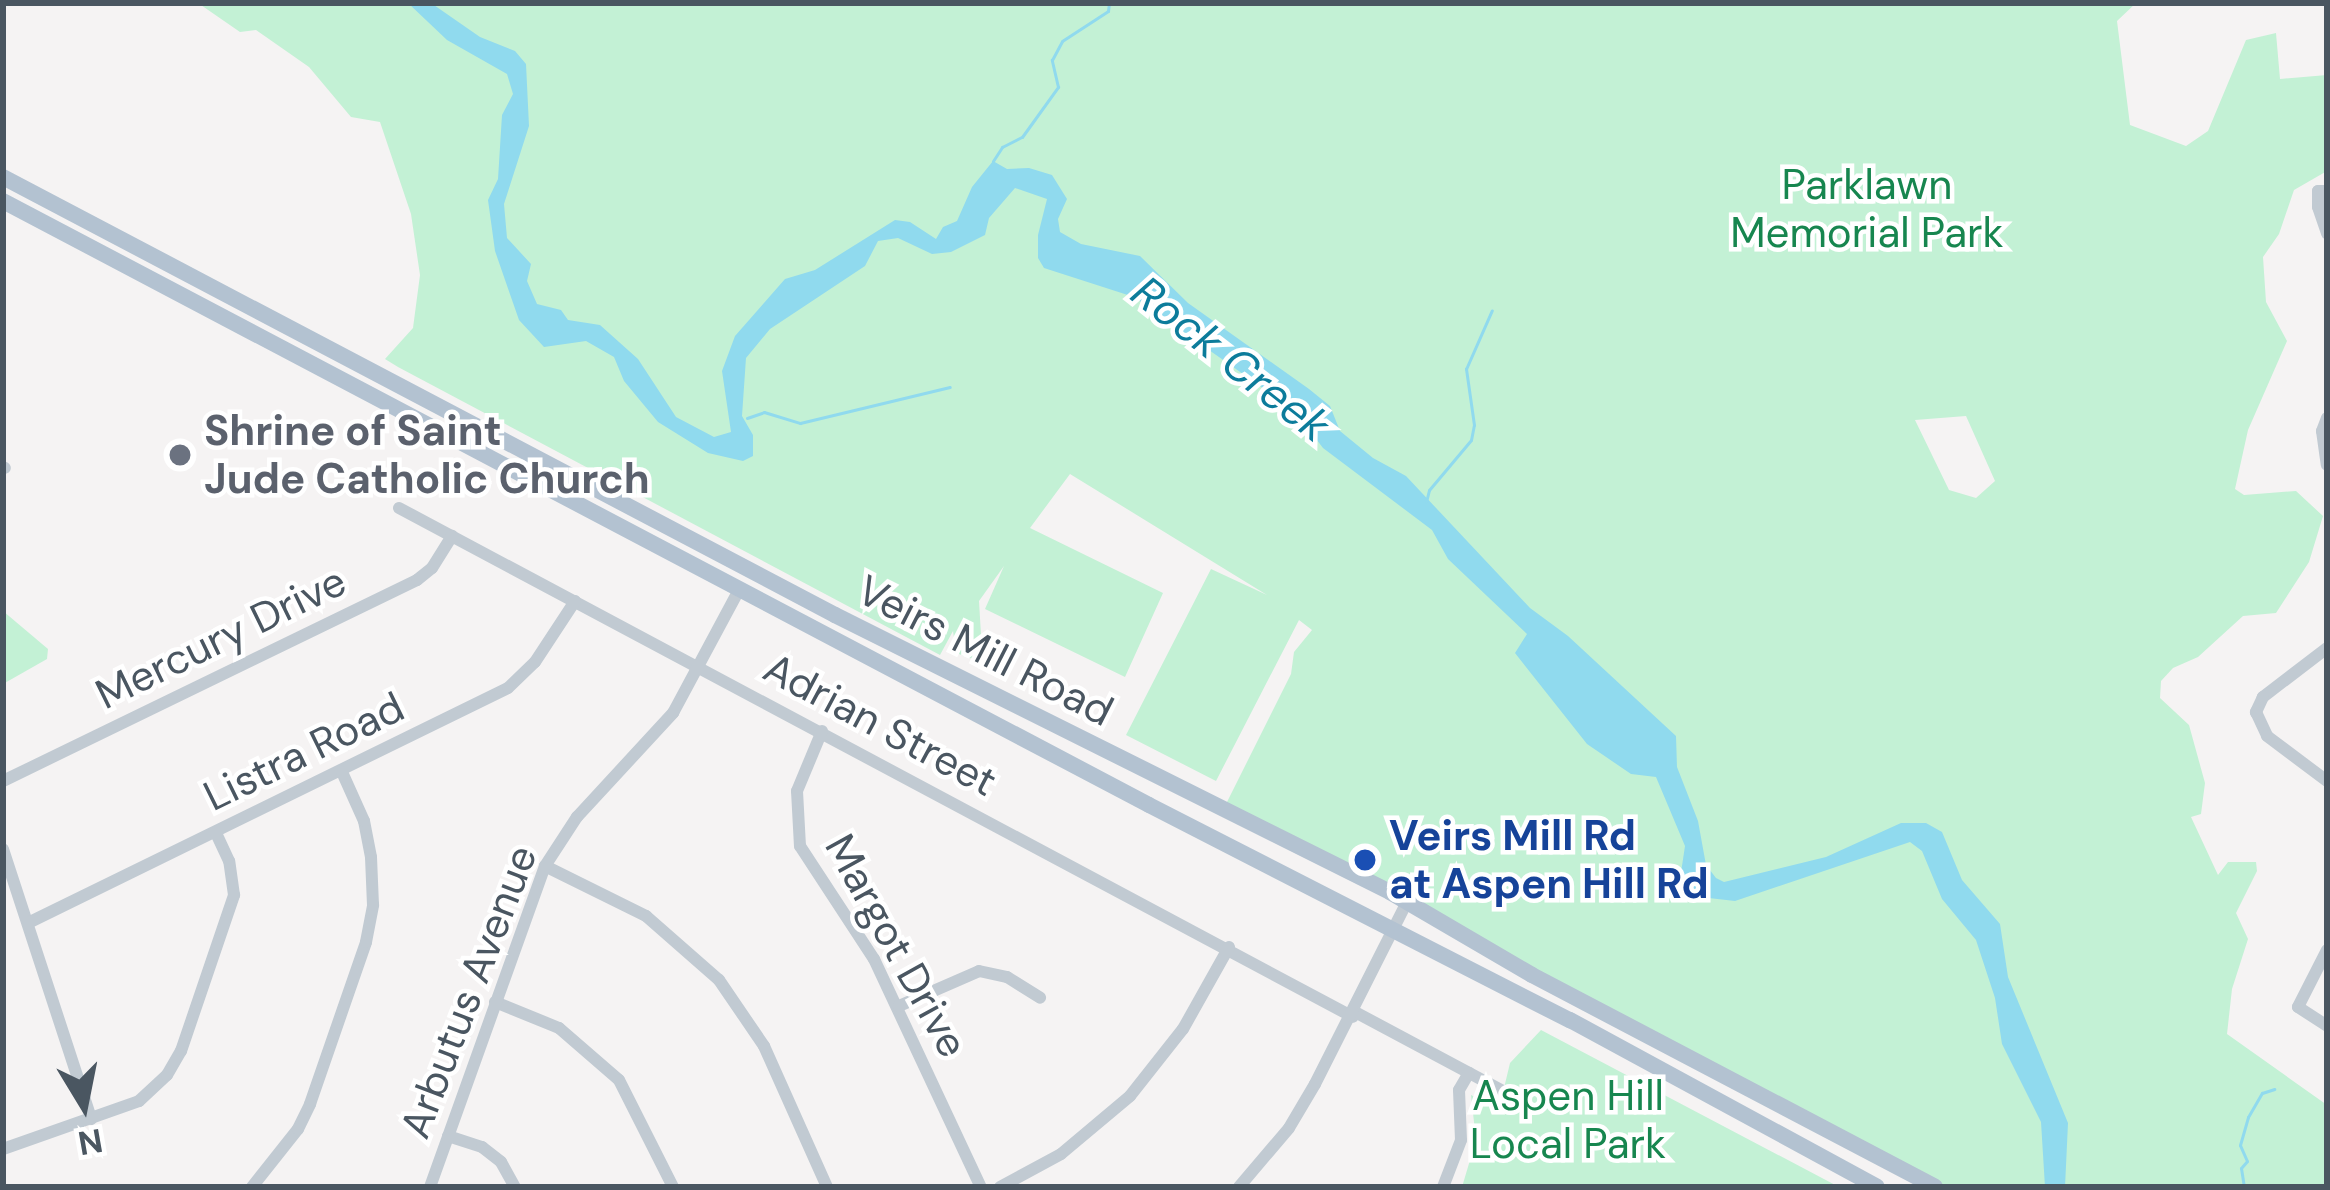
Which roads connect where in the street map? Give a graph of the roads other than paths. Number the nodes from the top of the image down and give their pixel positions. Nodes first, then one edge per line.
1 (3, 177) edge
2 (30, 190) junction
3 (2327, 191) edge
4 (3, 201) edge
5 (21, 210) junction
6 (2327, 233) edge
7 (2327, 418) edge
8 (470, 422) junction
9 (461, 441) junction
10 (2327, 465) edge
11 (400, 508) dead end
12 (452, 536) junction
13 (694, 540) junction
14 (682, 560) junction
15 (739, 590) junction
16 (575, 601) junction
17 (2327, 648) edge
18 (698, 666) junction
19 (822, 731) junction
20 (342, 772) junction
21 (3, 781) edge
22 (2327, 781) edge
23 (216, 832) junction
24 (3, 849) edge
25 (545, 866) junction
26 (1407, 902) junction
27 (28, 923) junction
28 (1393, 932) junction
29 (1229, 946) junction
30 (2327, 950) edge
31 (1040, 998) dead end
32 (495, 1002) junction
33 (899, 1006) junction
34 (1355, 1013) junction
35 (2327, 1026) edge
36 (1469, 1073) junction
37 (1507, 1094) dead end
38 (92, 1119) junction
39 (448, 1136) junction
40 (3, 1149) edge
41 (252, 1187) edge
42 (430, 1187) edge
43 (515, 1187) edge
44 (673, 1187) edge
45 (827, 1187) edge
46 (981, 1187) edge
47 (1000, 1187) edge
48 (1239, 1187) edge
49 (1443, 1187) edge
50 (1877, 1187) edge
51 (1935, 1187) edge

1 - 2 main road, Veirs Mill Road
2 - 5 main road
2 - 8 main road, Veirs Mill Road
3 - 6 street
4 - 5 main road, Veirs Mill Road
5 - 9 main road, Veirs Mill Road
7 - 10 street
8 - 9 main road
8 - 13 main road, Veirs Mill Road
9 - 14 main road, Veirs Mill Road
11 - 12 street, Adrian Street
12 - 16 street, Adrian Street
12 - 21 street, Mercury Drive
13 - 14 main road
13 - 26 main road, Veirs Mill Road
14 - 15 main road, Veirs Mill Road
15 - 18 street, Arbutus Avenue
15 - 28 main road, Veirs Mill Road
16 - 18 street, Adrian Street
16 - 20 street, Listra Road
17 - 22 street
18 - 19 street, Adrian Street
18 - 25 street, Arbutus Avenue
19 - 29 street, Adrian Street
19 - 33 street, Margot Drive
20 - 23 street, Listra Road
20 - 41 street
23 - 27 street, Listra Road
23 - 38 street
24 - 27 street
25 - 32 street, Arbutus Avenue
25 - 45 street
26 - 28 street
26 - 51 main road, Veirs Mill Road
27 - 38 street
28 - 34 street
28 - 50 main road, Veirs Mill Road
29 - 34 street, Adrian Street
29 - 47 street
30 - 35 street
31 - 33 street
32 - 39 street, Arbutus Avenue
32 - 44 street
33 - 46 street, Margot Drive
34 - 36 street, Adrian Street
34 - 48 street
36 - 37 street, Adrian Street
36 - 49 street
38 - 40 street
39 - 42 street, Arbutus Avenue
39 - 43 street

